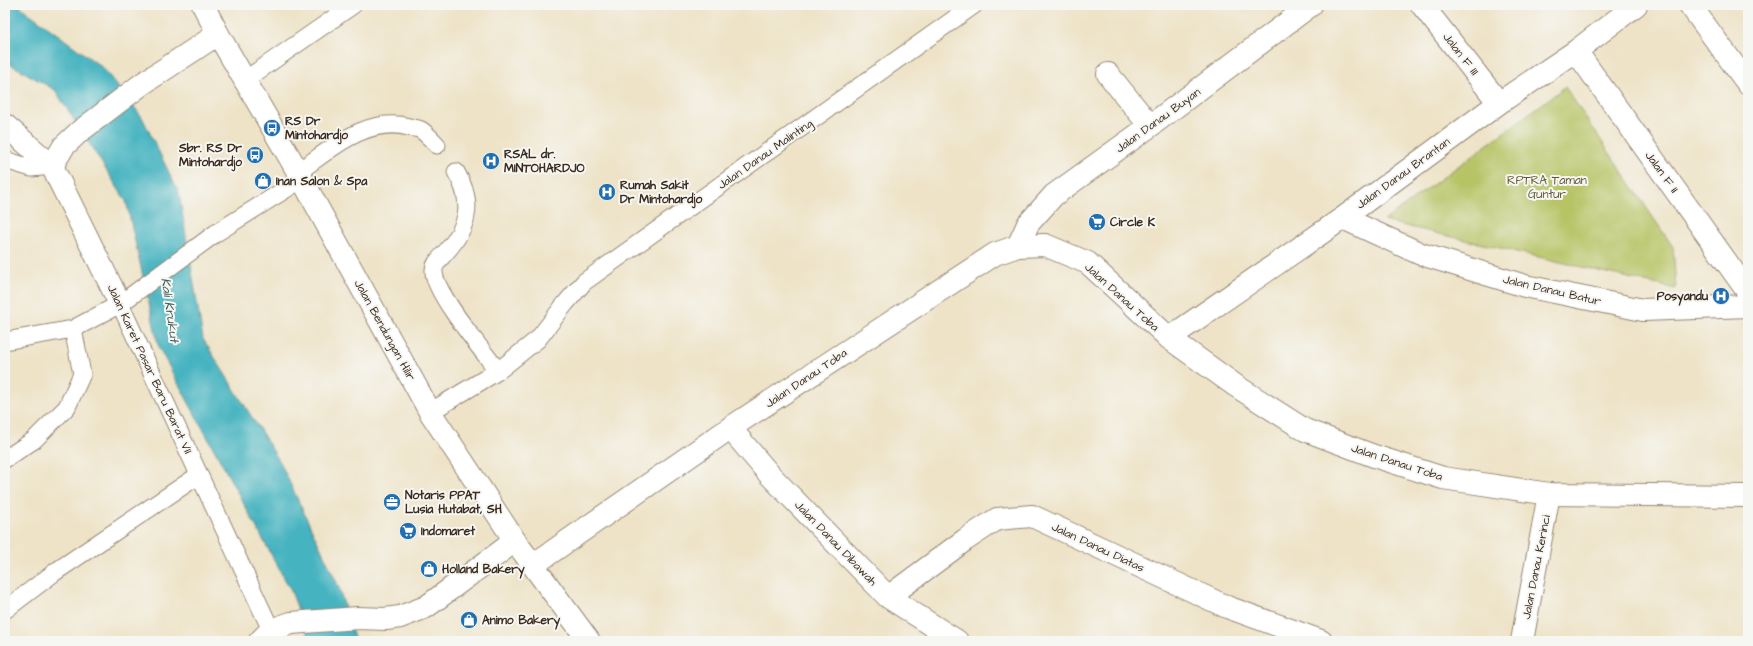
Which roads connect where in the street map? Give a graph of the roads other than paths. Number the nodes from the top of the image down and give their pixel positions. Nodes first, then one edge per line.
1 (203, 5) edge
2 (353, 5) edge
3 (974, 5) edge
4 (1311, 5) edge
5 (1422, 5) edge
6 (1636, 5) edge
7 (1690, 5) edge
8 (218, 34) junction
9 (1576, 51) junction
10 (1108, 74) dead end
11 (245, 80) junction
12 (1748, 84) edge
13 (1499, 103) junction
14 (5, 125) edge
15 (1150, 126) junction
16 (437, 145) dead end
17 (5, 160) edge
18 (52, 166) junction
19 (456, 172) dead end
20 (300, 175) junction
21 (1343, 218) junction
22 (1018, 246) junction
23 (1748, 292) edge
24 (126, 300) junction
25 (1748, 306) edge
26 (73, 329) junction
27 (1169, 338) junction
28 (5, 341) edge
29 (498, 371) junction
30 (430, 412) junction
31 (730, 428) junction
32 (5, 459) edge
33 (199, 476) junction
34 (1549, 494) junction
35 (1748, 496) edge
36 (515, 541) junction
37 (533, 565) junction
38 (888, 597) junction
39 (5, 610) edge
40 (274, 631) edge
41 (589, 641) edge
42 (957, 641) edge
43 (1321, 641) edge
44 (1522, 641) edge

1 - 8 street, Jalan Bendungan Hilir
2 - 11 lane
3 - 29 lane, Jalan Danau Malinting
4 - 15 street, Jalan Danau Buyan
5 - 13 street, Jalan F III
6 - 9 street, Jalan Danau Brantan
7 - 12 street
8 - 11 street, Jalan Bendungan Hilir
8 - 18 street
9 - 13 street, Jalan Danau Brantan
9 - 23 street, Jalan F II
10 - 15 street
11 - 20 street, Jalan Bendungan Hilir
13 - 21 street, Jalan Danau Brantan
14 - 18 street, Jalan Karet Pasar Baru Barat VII
15 - 22 street, Jalan Danau Buyan
16 - 20 lane
17 - 18 lane
18 - 24 street, Jalan Karet Pasar Baru Barat VII
19 - 29 lane
20 - 24 lane
20 - 30 street, Jalan Bendungan Hilir
21 - 25 street, Jalan Danau Batur
21 - 27 street, Jalan Danau Brantan
22 - 27 street, Jalan Danau Toba
22 - 31 street, Jalan Danau Toba
24 - 26 lane
24 - 33 lane, Jalan Karet Pasar Baru Barat VII
26 - 28 lane
26 - 32 lane
27 - 34 street, Jalan Danau Toba
29 - 30 lane, Jalan Danau Malinting
30 - 36 street, Jalan Bendungan Hilir
31 - 37 street, Jalan Danau Toba
31 - 38 street, Jalan Danau Dibawah
33 - 39 lane
33 - 40 lane, Jalan Karet Pasar Baru Barat VII
34 - 35 street, Jalan Danau Toba
34 - 44 street, Jalan Danau Kerinci
36 - 37 street, Jalan Bendungan Hilir
36 - 40 street
37 - 41 street, Jalan Bendungan Hilir
38 - 42 street, Jalan Danau Dibawah
38 - 43 street, Jalan Danau Diatas

